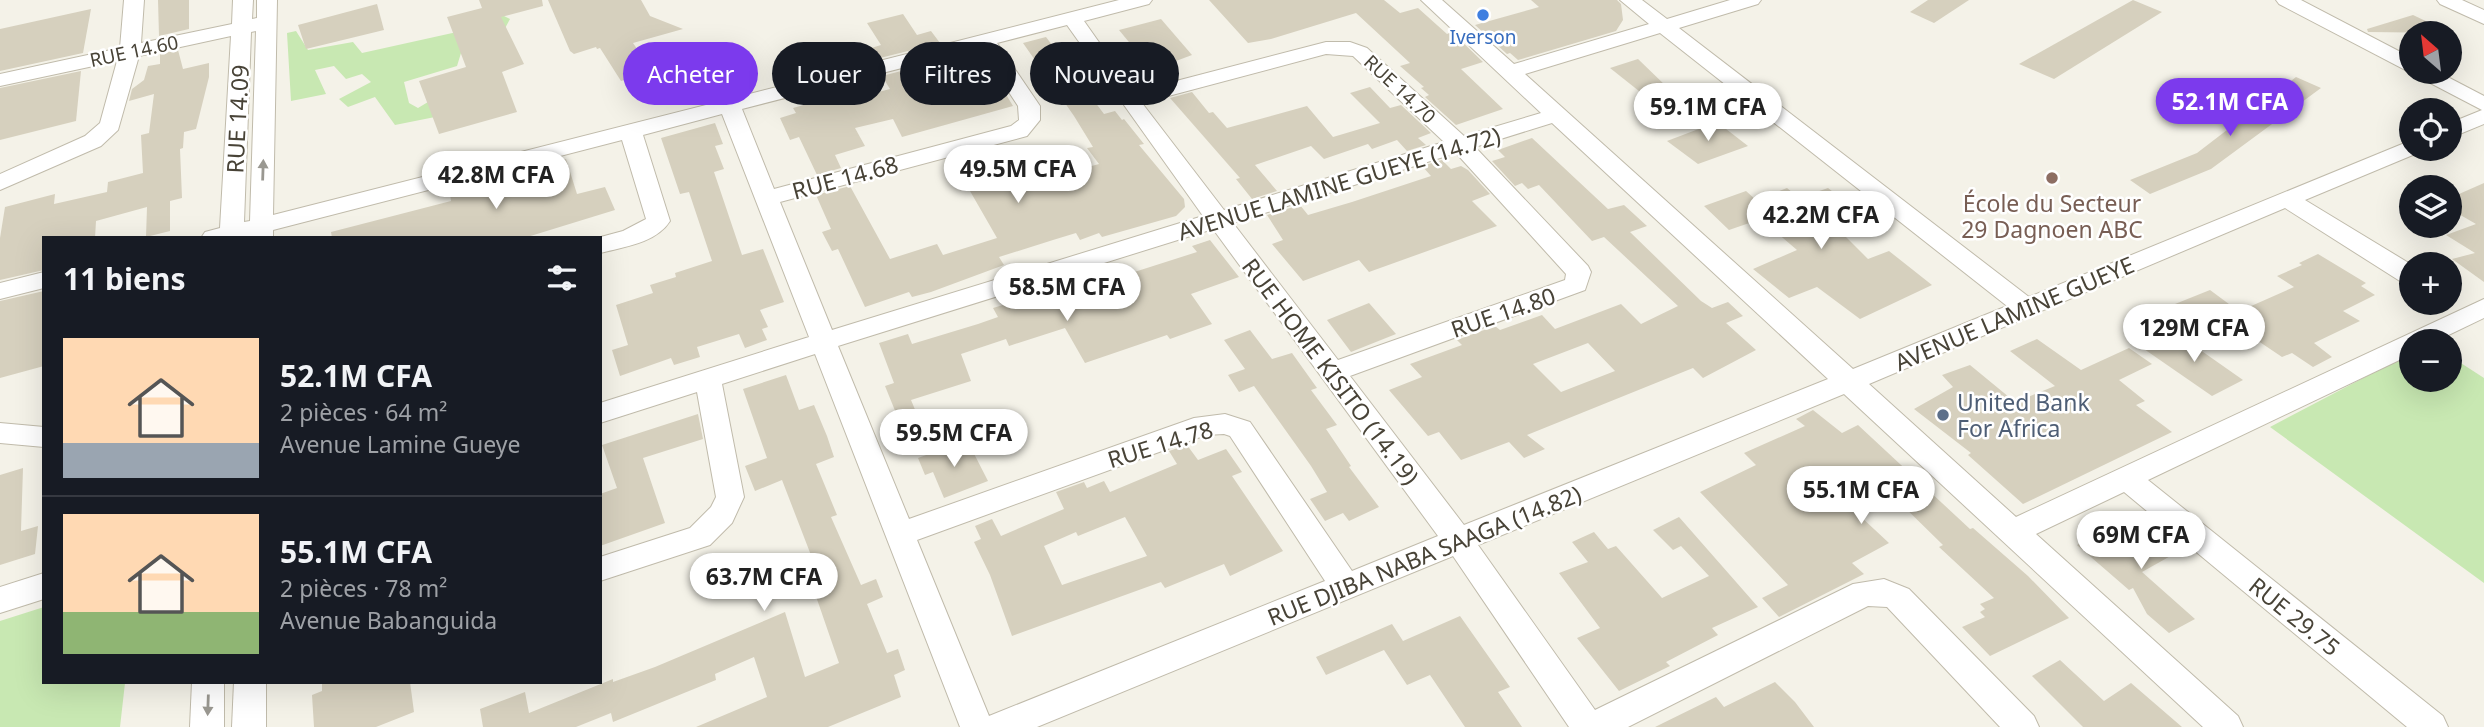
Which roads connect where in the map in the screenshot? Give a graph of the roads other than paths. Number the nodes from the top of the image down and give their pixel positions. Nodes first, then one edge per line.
1 (134, 0) edge
2 (243, 0) edge
3 (267, 0) edge
4 (1142, 0) edge
5 (1431, 0) edge
6 (1630, 0) edge
7 (1751, 0) edge
8 (2286, 0) edge
9 (2447, 0) edge
10 (1072, 17) junction
11 (2484, 18) edge
12 (268, 22) junction
13 (1664, 26) junction
14 (241, 28) junction
15 (985, 40) junction
16 (1089, 42) edge
17 (130, 52) junction
18 (2399, 59) edge
19 (1510, 72) junction
20 (0, 80) edge
21 (2446, 84) edge
22 (1179, 87) edge
23 (758, 97) edge
24 (2484, 104) edge
25 (725, 105) edge
26 (729, 105) edge
27 (1133, 105) edge
28 (1556, 115) junction
29 (2484, 117) edge
30 (2462, 126) edge
31 (630, 129) junction
32 (1461, 146) junction
33 (2399, 152) edge
34 (0, 183) edge
35 (767, 198) junction
36 (2287, 199) junction
37 (1218, 221) junction
38 (261, 232) edge
39 (225, 236) edge
40 (602, 244) edge
41 (2399, 269) edge
42 (42, 280) edge
43 (0, 291) edge
44 (2026, 308) junction
45 (2472, 311) edge
46 (2438, 329) edge
47 (822, 342) junction
48 (2399, 349) edge
49 (1333, 372) junction
50 (708, 379) junction
51 (1849, 382) junction
52 (602, 412) edge
53 (0, 433) edge
54 (42, 437) edge
55 (2127, 479) junction
56 (2013, 532) junction
57 (900, 534) junction
58 (1459, 541) junction
59 (602, 568) edge
60 (42, 587) edge
61 (1346, 587) junction
62 (0, 600) edge
63 (208, 684) edge
64 (250, 684) edge
65 (207, 727) edge
66 (249, 727) edge
67 (977, 727) edge
68 (1000, 727) edge
69 (1588, 727) edge
70 (1595, 727) edge
71 (2022, 727) edge
72 (2226, 727) edge
73 (2431, 727) edge

1 - 17 street
2 - 14 street, RUE 14.09
3 - 12 street, RUE 14.09
4 - 10 street
5 - 19 street
6 - 13 street
7 - 13 street
8 - 18 street
9 - 11 street
10 - 15 street
10 - 16 street, RUE HOME KISITO (14.19)
12 - 14 street, RUE 14.60
38 -> 12 street, RUE 14.09
13 - 19 street
13 - 44 street
14 - 17 street, RUE 14.60
14 - 39 street, RUE 14.09
15 - 23 street
15 - 35 street, RUE 14.68
17 - 20 street, RUE 14.60
17 - 34 street
19 - 28 street
21 - 24 street
22 - 32 street, RUE 14.70
25 - 31 street
26 - 35 street
27 - 37 street, RUE HOME KISITO (14.19)
28 - 32 street, AVENUE LAMINE GUEYE (14.72)
28 - 51 street
29 - 30 street
31 - 38 street
31 - 40 street
32 - 37 street, AVENUE LAMINE GUEYE (14.72)
32 - 49 street, RUE 14.80
33 - 36 street, AVENUE LAMINE GUEYE
35 - 47 street
36 - 41 street
36 - 44 street, AVENUE LAMINE GUEYE
37 - 47 street, AVENUE LAMINE GUEYE (14.72)
37 - 49 street, RUE HOME KISITO (14.19)
38 - 39 street
42 - 43 street
44 - 51 street, AVENUE LAMINE GUEYE
45 - 46 street
47 - 50 street, AVENUE LAMINE GUEYE (14.72)
47 - 57 street
48 - 55 street
49 - 58 street, RUE HOME KISITO (14.19)
50 - 52 street, AVENUE LAMINE GUEYE (14.72)
50 - 59 street
51 - 56 street
51 - 58 street, RUE DJIBA NABA SAAGA (14.82)
53 - 54 street
55 - 56 street
55 - 73 street, RUE 29.75
56 - 72 street
57 - 61 street, RUE 14.78
57 - 67 street
58 - 61 street, RUE DJIBA NABA SAAGA (14.82)
58 - 69 street, RUE HOME KISITO (14.19)
60 - 62 street
61 - 68 street, RUE DJIBA NABA SAAGA (14.82)
63 -> 65 street
64 - 66 street
70 - 71 street

